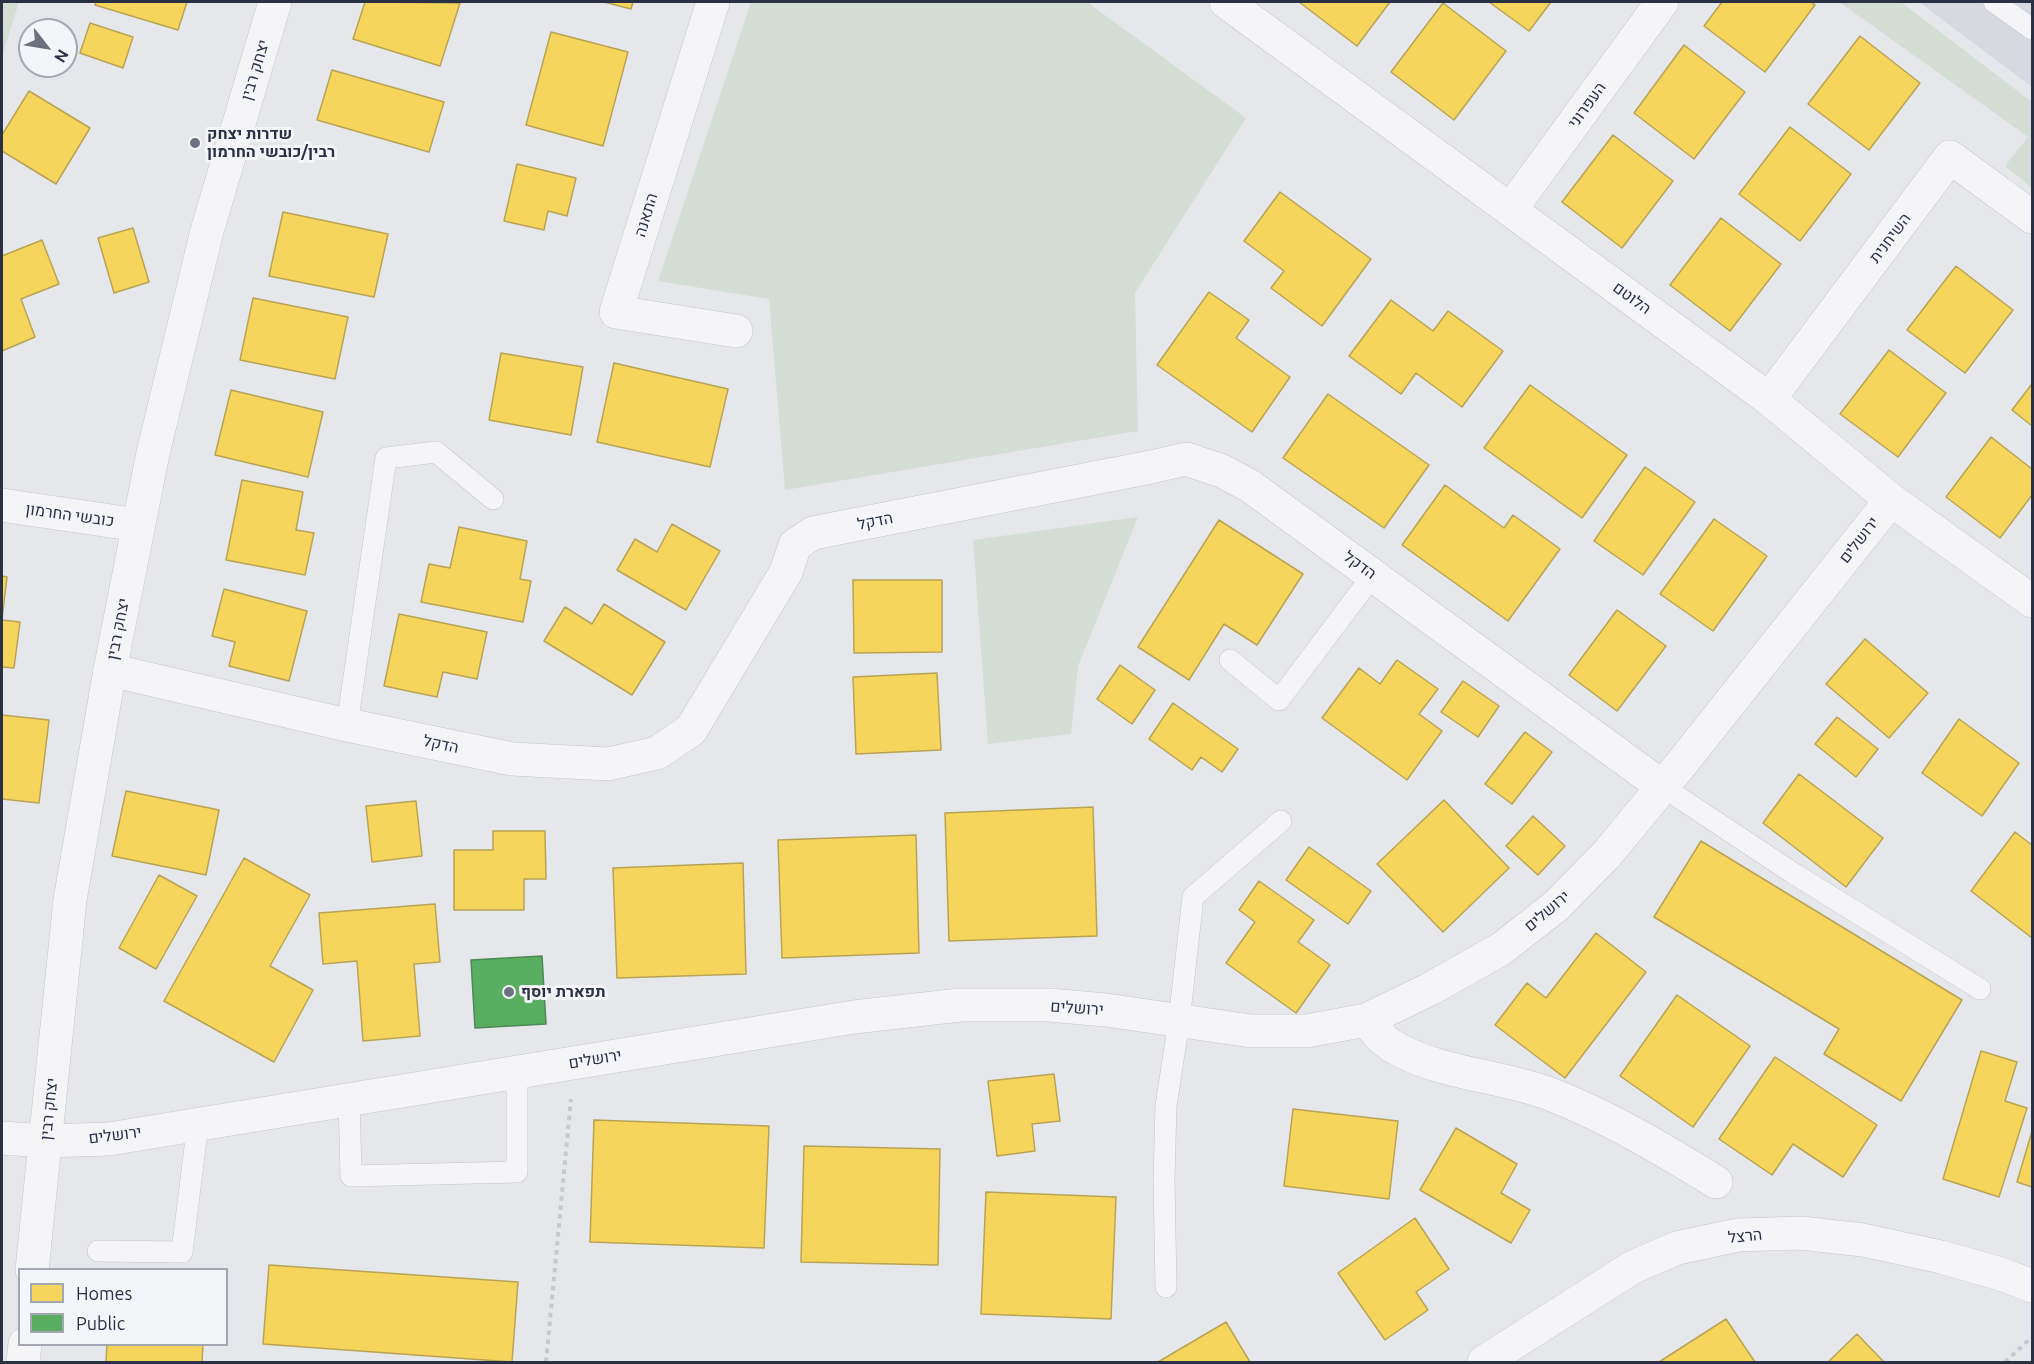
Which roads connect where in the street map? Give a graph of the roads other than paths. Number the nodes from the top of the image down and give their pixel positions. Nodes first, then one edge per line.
1 (275, 2) edge
2 (712, 2) edge
3 (1226, 2) edge
4 (1662, 2) edge
5 (1994, 2) edge
6 (2032, 29) edge
7 (1511, 209) junction
8 (2032, 217) edge
9 (736, 331) dead end
10 (1769, 399) junction
11 (493, 499) dead end
12 (1891, 500) junction
13 (2, 505) edge
14 (138, 525) junction
15 (1373, 575) junction
16 (2032, 601) edge
17 (1230, 660) dead end
18 (110, 669) junction
19 (346, 725) junction
20 (1663, 787) junction
21 (1281, 821) dead end
22 (1980, 989) dead end
23 (1366, 1020) junction
24 (1179, 1021) junction
25 (517, 1072) junction
26 (349, 1099) junction
27 (198, 1123) junction
28 (2, 1138) edge
29 (46, 1141) junction
30 (1716, 1182) dead end
31 (98, 1251) dead end
32 (32, 1268) edge
33 (2032, 1286) edge
34 (1166, 1287) dead end
35 (25, 1346) edge
36 (23, 1362) edge
37 (1484, 1362) edge

1 - 14 street, יצחק רבין
2 - 9 street, התאנה
3 - 7 street, הלוטם
4 - 7 street, העפרוני
5 - 6 lane
7 - 10 street, הלוטם
8 - 10 street, השיחנית
10 - 12 street, הלוטם
11 - 19 lane
12 - 16 street, הלוטם
12 - 20 street, ירושלים
13 - 14 street, כובשי החרמון
14 - 18 street, יצחק רבין
15 - 17 lane
15 - 19 street, הדקל
15 - 20 street, הדקל
18 - 19 street, הדקל
18 - 29 street, יצחק רבין
20 - 22 lane
20 - 23 street, ירושלים
21 - 24 lane
23 - 24 street, ירושלים
23 - 30 street
24 - 25 street, ירושלים
24 - 34 lane
25 - 26 street, ירושלים
25 - 26 lane
26 - 27 street, ירושלים
27 - 29 street, ירושלים
27 - 31 lane
28 - 29 street, ירושלים
29 - 32 street, יצחק רבין
33 - 37 street, הרצל
35 - 36 street

